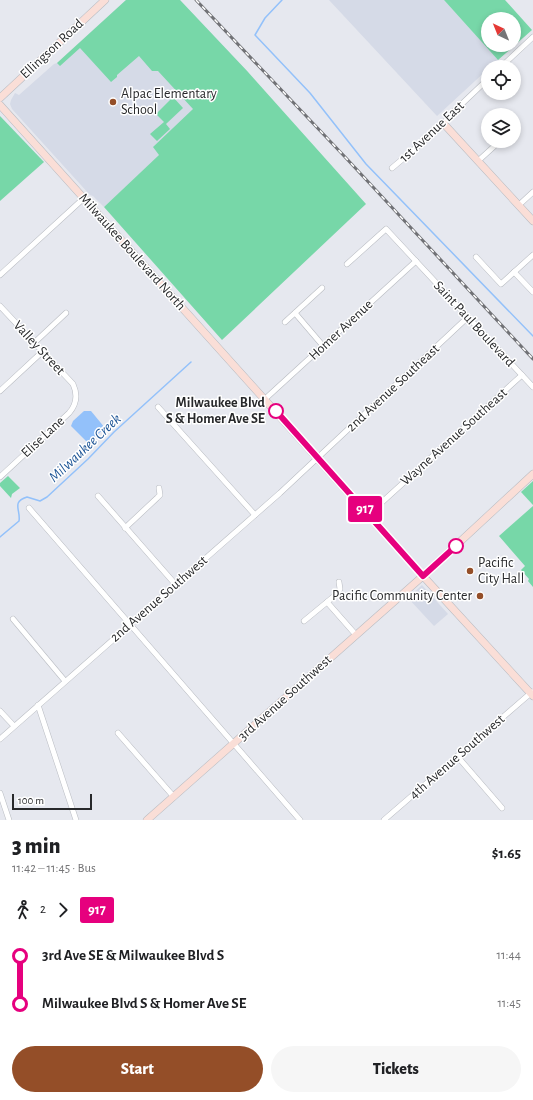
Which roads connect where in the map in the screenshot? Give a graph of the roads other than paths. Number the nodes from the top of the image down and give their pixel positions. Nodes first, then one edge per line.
1 (105, 0) edge
2 (533, 37) edge
3 (508, 60) edge
4 (481, 86) edge
5 (0, 98) edge
6 (0, 104) edge
7 (444, 124) junction
8 (492, 148) edge
9 (478, 161) junction
10 (392, 168) dead end
11 (533, 192) edge
12 (84, 198) junction
13 (519, 205) junction
14 (533, 221) edge
15 (533, 255) edge
16 (476, 257) dead end
17 (416, 261) junction
18 (347, 264) dead end
19 (514, 272) junction
20 (0, 275) edge
21 (322, 288) dead end
22 (533, 292) edge
23 (0, 306) edge
24 (66, 313) dead end
25 (295, 313) junction
26 (468, 317) junction
27 (285, 322) dead end
28 (34, 343) junction
29 (324, 346) junction
30 (42, 352) junction
31 (522, 375) junction
32 (533, 387) edge
33 (0, 391) edge
34 (76, 392) joint
35 (265, 399) junction
36 (158, 407) dead end
37 (318, 458) junction
38 (533, 474) edge
39 (0, 477) edge
40 (159, 488) dead end
41 (98, 496) dead end
42 (29, 508) dead end
43 (369, 514) junction
44 (255, 515) junction
45 (125, 528) junction
46 (423, 576) junction
47 (339, 582) dead end
48 (176, 585) junction
49 (327, 602) junction
50 (13, 619) dead end
51 (304, 621) dead end
52 (130, 624) junction
53 (356, 635) junction
54 (65, 681) junction
55 (532, 694) edge
56 (38, 705) junction
57 (0, 711) edge
58 (14, 726) junction
59 (118, 733) dead end
60 (0, 739) edge
61 (234, 744) junction
62 (457, 756) junction
63 (0, 793) edge
64 (174, 797) junction
65 (502, 808) dead end
66 (9, 820) edge
67 (76, 820) edge
68 (147, 820) edge
69 (300, 820) edge
70 (384, 820) edge

1 - 5 street, Ellingson Road
2 - 3 street
4 - 7 street, 1st Avenue East
6 - 12 street, Milwaukee Boulevard North
7 - 9 street
7 - 10 street, 1st Avenue East
8 - 9 street
9 - 13 street
11 - 13 street
12 - 20 street
12 - 35 street, Milwaukee Boulevard North
13 - 14 street
15 - 19 street
16 - 19 street
17 - 18 street, Saint Paul Boulevard
17 - 26 street, Saint Paul Boulevard
17 - 29 street, Homer Avenue
19 - 22 street
21 - 25 street
23 - 28 street, Valley Street
24 - 28 street
25 - 27 street
25 - 29 street
26 - 31 street, Saint Paul Boulevard
26 - 37 street, 2nd Avenue Southeast
28 - 30 street, Valley Street
29 - 35 street, Homer Avenue
30 - 33 street
30 - 34 street, Valley Street
31 - 32 street, Saint Paul Boulevard
31 - 43 street, Wayne Avenue Southeast
34 - 39 street, Elise Lane
35 - 37 street, Milwaukee Boulevard North
36 - 44 street
37 - 43 street, Milwaukee Boulevard North
37 - 44 street, 2nd Avenue Southwest
38 - 46 street, 3rd Avenue Southwest
40 - 45 street
41 - 45 street
42 - 52 street
43 - 46 street, Milwaukee Boulevard North
44 - 48 street, 2nd Avenue Southwest
45 - 48 street
46 - 53 street, 3rd Avenue Southwest
46 - 55 street, Milwaukee Boulevard North
47 - 49 street
48 - 52 street, 2nd Avenue Southwest
49 - 51 street
49 - 53 street
50 - 54 street
52 - 54 street, 2nd Avenue Southwest
52 - 61 street
53 - 61 street, 3rd Avenue Southwest
54 - 56 street, 2nd Avenue Southwest
55 - 62 street, 4th Avenue Southwest
56 - 58 street, 2nd Avenue Southwest
56 - 67 street
57 - 58 street
58 - 60 street, 2nd Avenue Southwest
59 - 64 street
61 - 64 street, 3rd Avenue Southwest
61 - 69 street
62 - 65 street
62 - 70 street, 4th Avenue Southwest
63 - 66 street
64 - 68 street, 3rd Avenue Southwest

